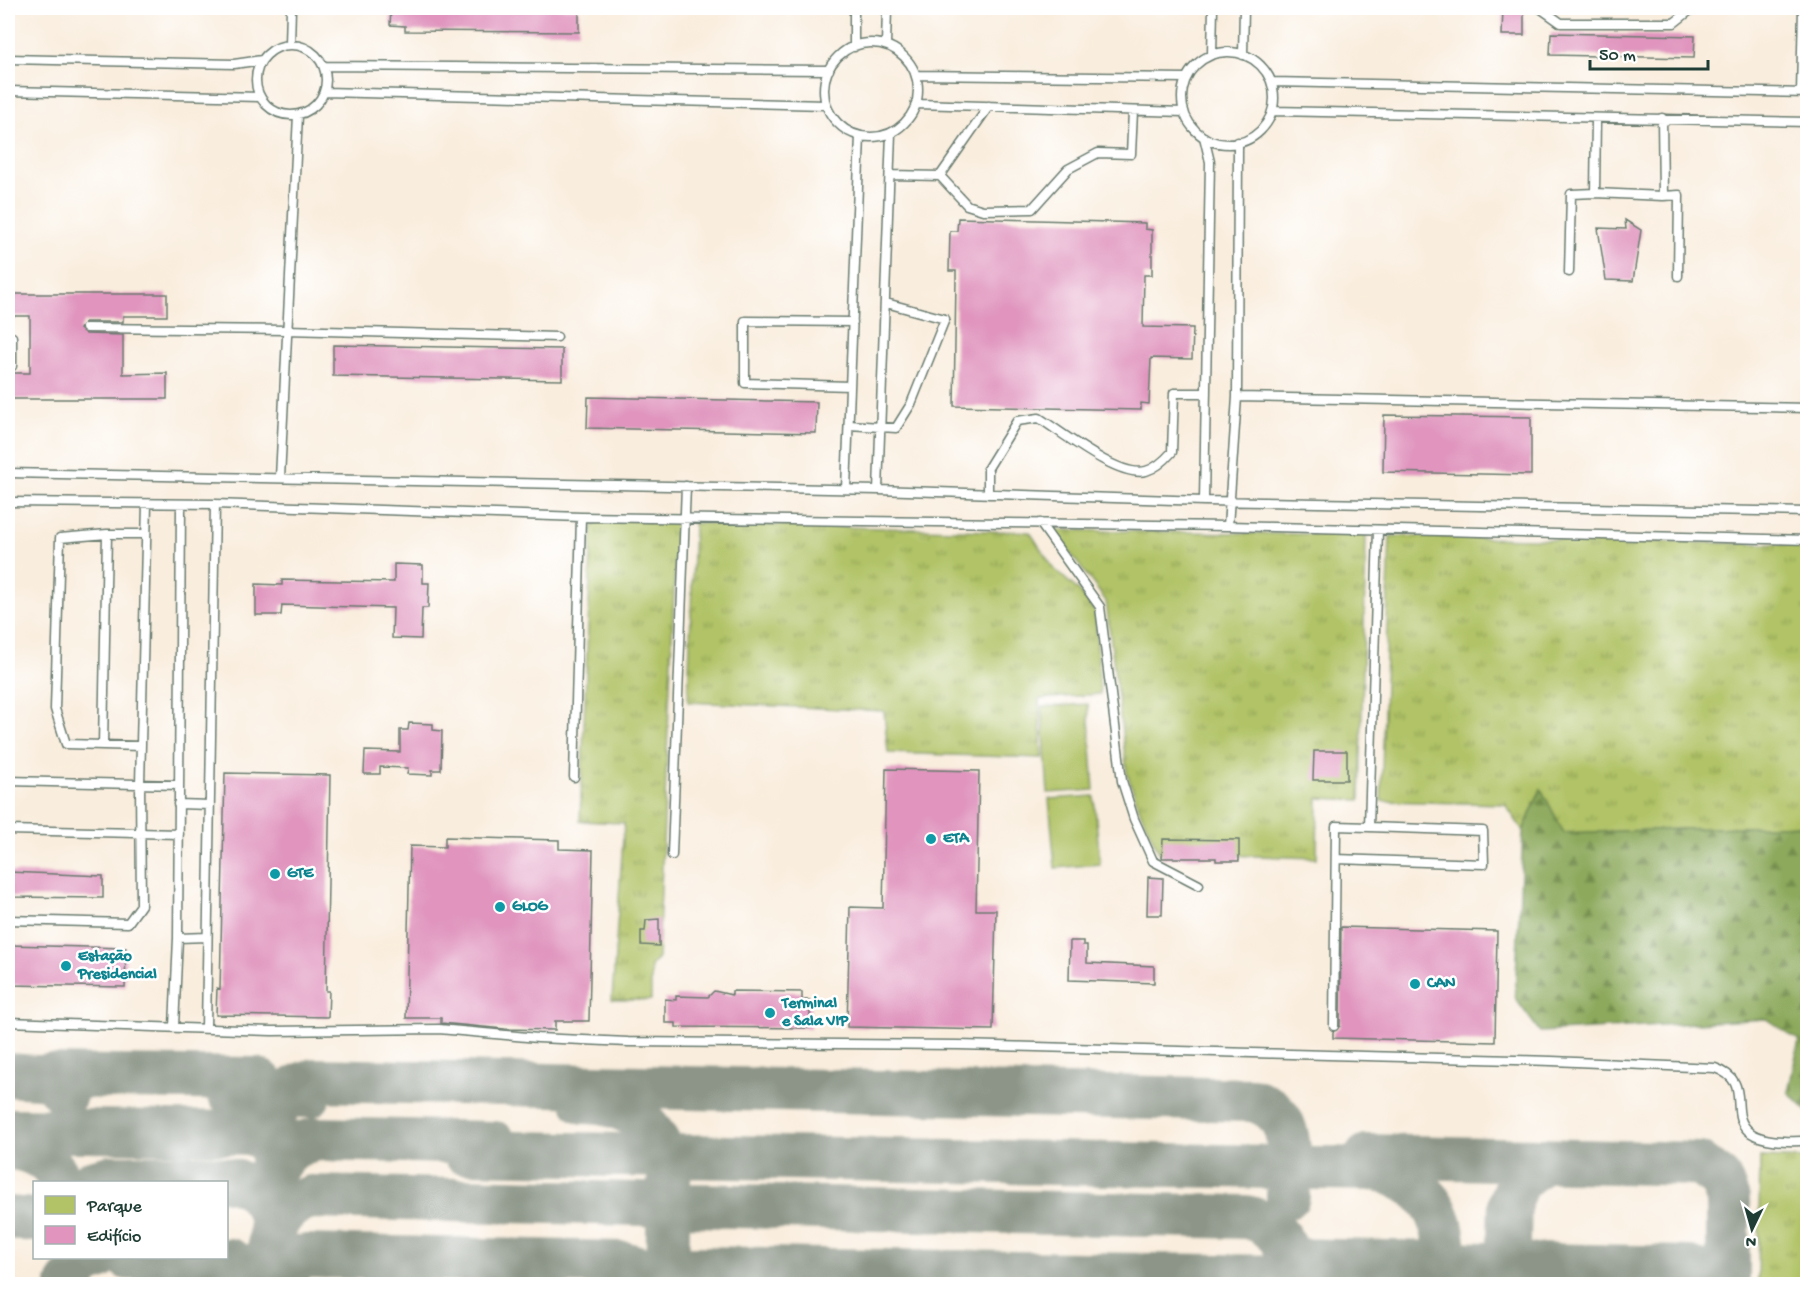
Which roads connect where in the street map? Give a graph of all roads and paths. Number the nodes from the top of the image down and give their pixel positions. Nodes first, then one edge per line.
1 (291, 8) edge
2 (854, 8) edge
3 (887, 8) edge
4 (1213, 8) edge
5 (1244, 8) edge
6 (1540, 8) edge
7 (1693, 8) edge
8 (1803, 8) edge
9 (290, 45) junction
10 (886, 45) junction
11 (854, 47) junction
12 (1212, 54) junction
13 (1243, 55) junction
14 (8, 59) edge
15 (262, 60) junction
16 (324, 66) junction
17 (829, 70) junction
18 (916, 75) junction
19 (1186, 78) junction
20 (1272, 82) junction
21 (8, 91) edge
22 (325, 92) junction
23 (1804, 93) edge
24 (260, 96) junction
25 (917, 104) junction
26 (826, 105) junction
27 (989, 106) junction
28 (1133, 111) junction
29 (1273, 111) junction
30 (1184, 112) junction
31 (298, 115) junction
32 (1596, 118) junction
33 (1662, 118) junction
34 (1808, 123) edge
35 (891, 133) junction
36 (860, 136) junction
37 (1204, 137) junction
38 (1238, 142) junction
39 (891, 175) junction
40 (940, 176) junction
41 (1595, 193) junction
42 (1663, 196) junction
43 (1569, 272) dead end
44 (1678, 276) dead end
45 (886, 303) junction
46 (853, 322) junction
47 (86, 328) dead end
48 (286, 330) junction
49 (8, 337) edge
50 (557, 337) dead end
51 (8, 366) edge
52 (850, 386) junction
53 (1206, 393) junction
54 (1237, 397) junction
55 (1808, 408) edge
56 (849, 425) junction
57 (881, 426) junction
58 (8, 473) edge
59 (280, 477) junction
60 (686, 486) junction
61 (846, 489) junction
62 (878, 490) junction
63 (988, 494) junction
64 (1232, 499) junction
65 (1204, 501) junction
66 (8, 502) edge
67 (147, 504) junction
68 (181, 504) junction
69 (214, 504) junction
70 (1808, 512) edge
71 (582, 517) junction
72 (684, 518) junction
73 (1040, 523) junction
74 (1228, 526) junction
75 (1378, 530) junction
76 (107, 534) junction
77 (146, 534) junction
78 (1808, 540) edge
79 (103, 745) junction
80 (141, 746) junction
81 (574, 777) dead end
82 (8, 781) edge
83 (140, 784) junction
84 (179, 785) junction
85 (178, 804) junction
86 (210, 805) junction
87 (1369, 827) junction
88 (8, 830) edge
89 (140, 833) junction
90 (178, 834) junction
91 (672, 855) dead end
92 (1336, 859) junction
93 (1199, 885) dead end
94 (8, 920) edge
95 (178, 938) junction
96 (207, 938) junction
97 (8, 1022) edge
98 (1334, 1026) dead end
99 (174, 1027) junction
100 (206, 1028) junction
101 (1808, 1141) edge

1 - 9 lane
2 - 11 lane
3 - 10 lane
4 - 12 lane
5 - 13 lane
6 - 7 lane
8 - 23 lane
9 - 15 lane
9 - 16 lane
10 - 11 lane
10 - 18 lane
11 - 17 lane
12 - 13 lane
12 - 19 lane
13 - 20 lane
14 - 15 lane
15 - 24 lane
16 - 17 lane
16 - 22 lane
17 - 26 lane
18 - 19 lane
18 - 25 lane
19 - 30 lane
20 - 23 lane
20 - 29 lane
21 - 24 lane
22 - 26 lane
22 - 31 lane
24 - 31 lane
25 - 27 lane
25 - 35 lane
26 - 36 lane
27 - 28 lane
27 - 40 lane
28 - 30 lane
28 - 40 lane
29 - 32 lane
29 - 38 lane
30 - 37 lane
31 - 48 lane
32 - 33 lane
32 - 41 lane
33 - 34 lane
33 - 42 lane
35 - 36 lane
35 - 39 lane
36 - 46 lane
37 - 38 lane
37 - 53 lane
38 - 54 lane
39 - 40 lane
39 - 45 lane
41 - 42 lane
41 - 43 lane
42 - 44 lane
45 - 57 lane
45 - 57 lane
46 - 52 lane
46 - 52 lane
47 - 48 lane
48 - 50 lane
48 - 59 lane
49 - 51 lane
52 - 56 lane
53 - 63 lane
53 - 65 lane
54 - 55 lane
54 - 64 lane
56 - 57 lane
56 - 61 lane
57 - 62 lane
58 - 59 lane
59 - 60 lane
60 - 61 lane
60 - 72 lane
61 - 62 lane
62 - 63 lane
63 - 65 lane
64 - 65 lane
64 - 70 lane
64 - 74 lane
66 - 67 lane
67 - 68 lane
67 - 77 lane
68 - 69 lane
68 - 84 lane
69 - 71 lane
69 - 86 lane
71 - 72 lane
71 - 81 lane
72 - 73 lane
72 - 91 lane
73 - 74 lane
73 - 93 lane
74 - 75 lane
75 - 78 lane
75 - 87 lane
76 - 77 lane
76 - 79 lane
76 - 79 lane
77 - 80 lane
79 - 80 lane
80 - 83 lane
82 - 83 lane
83 - 84 lane
83 - 89 lane
84 - 85 lane
85 - 86 lane
85 - 90 lane
86 - 96 lane
87 - 92 lane
87 - 92 lane
88 - 89 lane
89 - 90 lane
89 - 94 lane
90 - 95 lane
92 - 98 lane
95 - 96 lane
95 - 99 lane
96 - 100 lane
97 - 99 lane
99 - 100 lane
100 - 101 lane

